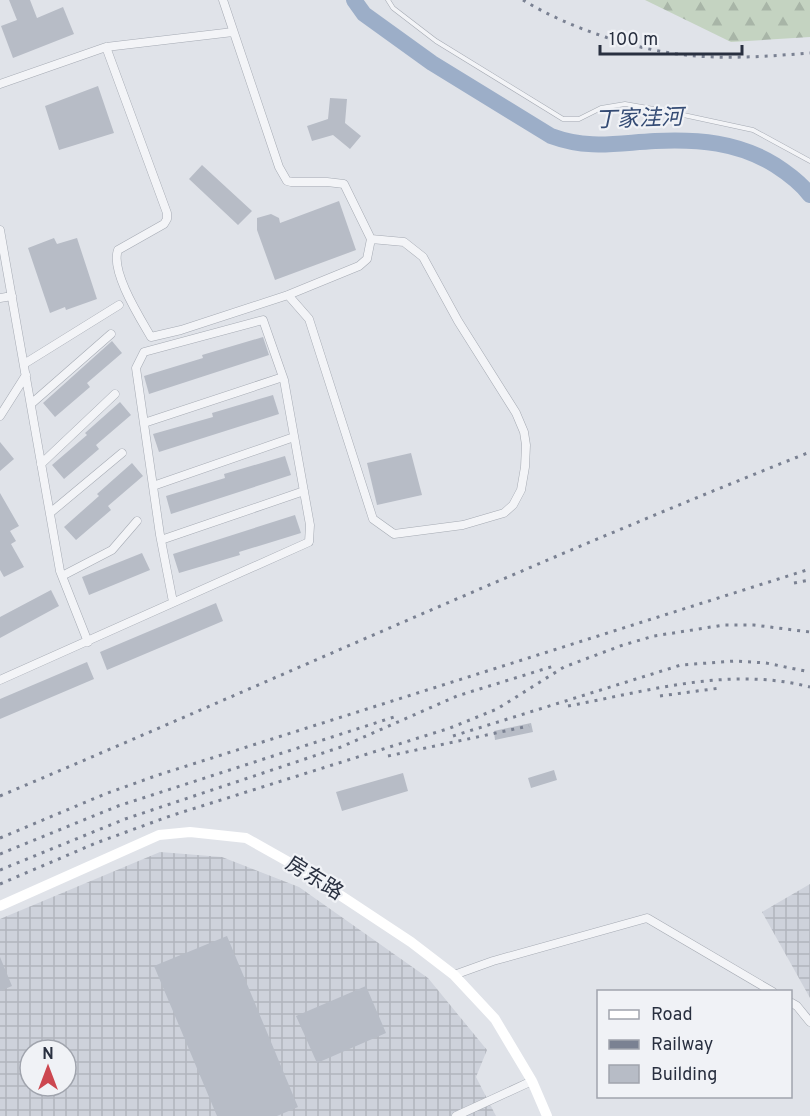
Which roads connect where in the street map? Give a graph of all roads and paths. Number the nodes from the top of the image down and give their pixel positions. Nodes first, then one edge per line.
1 (223, 0) edge
2 (388, 0) edge
3 (233, 32) junction
4 (106, 46) junction
5 (0, 84) edge
6 (810, 161) edge
7 (0, 236) edge
8 (371, 239) junction
9 (288, 295) junction
10 (12, 296) junction
11 (0, 298) edge
12 (119, 305) dead end
13 (111, 334) dead end
14 (24, 364) junction
15 (26, 375) junction
16 (283, 377) junction
17 (115, 394) dead end
18 (31, 404) junction
19 (0, 416) edge
20 (144, 423) junction
21 (294, 437) junction
22 (122, 453) dead end
23 (41, 464) junction
24 (153, 486) junction
25 (304, 492) junction
26 (50, 513) junction
27 (137, 521) dead end
28 (161, 540) junction
29 (62, 576) junction
30 (173, 602) junction
31 (88, 642) junction
32 (0, 680) edge
33 (0, 906) edge
34 (454, 975) junction
35 (770, 990) edge
36 (792, 1003) edge
37 (810, 1022) edge
38 (532, 1081) junction
39 (456, 1116) edge
40 (547, 1116) edge

1 - 3 street
2 - 6 lane
3 - 4 street
3 - 8 street
4 - 5 street
4 - 9 street
7 - 10 street
8 - 9 street
8 - 9 street
10 - 11 street
10 - 14 street
12 - 14 street
13 - 18 street
14 - 15 street
15 - 18 street
15 - 19 street
16 - 20 street
16 - 20 street
16 - 21 street
17 - 23 street
18 - 23 street
20 - 24 street
21 - 24 street
21 - 25 street
22 - 26 street
23 - 26 street
24 - 28 street
25 - 28 street
25 - 30 street
26 - 29 street
27 - 29 street
28 - 30 street
29 - 31 street
30 - 31 street
31 - 32 street
33 - 34 main road, 房东路
34 - 35 street
34 - 38 main road, 房东路
36 - 37 street
38 - 39 street
38 - 40 main road, 房东路

